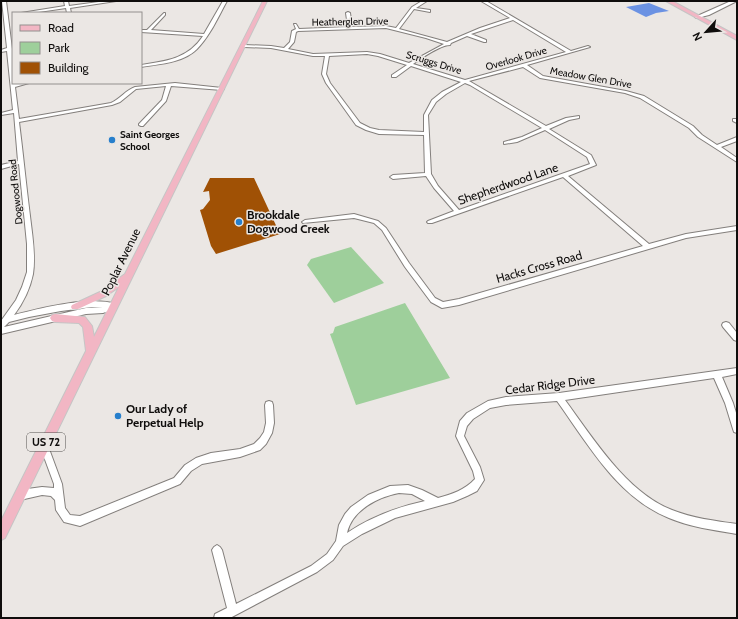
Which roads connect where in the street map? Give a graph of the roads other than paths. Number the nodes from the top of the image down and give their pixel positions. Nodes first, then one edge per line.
1 (4, 1) edge
2 (66, 1) edge
3 (114, 1) edge
4 (225, 1) edge
5 (265, 1) edge
6 (425, 1) edge
7 (483, 1) edge
8 (668, 1) edge
9 (735, 1) edge
10 (68, 7) junction
11 (414, 8) junction
12 (429, 11) dead end
13 (30, 12) edge
14 (69, 12) edge
15 (164, 14) dead end
16 (348, 14) dead end
17 (12, 15) edge
18 (6, 16) junction
19 (697, 17) junction
20 (512, 18) junction
21 (4, 25) edge
22 (350, 28) junction
23 (397, 29) junction
24 (142, 31) edge
25 (148, 31) junction
26 (204, 35) junction
27 (469, 35) junction
28 (737, 38) edge
29 (485, 41) dead end
30 (449, 44) junction
31 (244, 46) junction
32 (588, 47) dead end
33 (10, 49) junction
34 (285, 50) junction
35 (1, 51) edge
36 (570, 52) junction
37 (327, 55) junction
38 (409, 64) junction
39 (523, 65) junction
40 (142, 66) edge
41 (12, 74) edge
42 (394, 76) dead end
43 (466, 82) junction
44 (22, 84) edge
45 (168, 84) junction
46 (13, 86) joint
47 (222, 89) junction
48 (16, 111) junction
49 (1, 114) edge
50 (577, 117) dead end
51 (17, 121) junction
52 (141, 125) dead end
53 (545, 128) junction
54 (426, 134) junction
55 (737, 139) edge
56 (506, 143) dead end
57 (717, 147) junction
58 (737, 160) edge
59 (20, 162) junction
60 (593, 165) joint
61 (1, 167) edge
62 (428, 174) junction
63 (565, 176) junction
64 (393, 177) dead end
65 (458, 212) junction
66 (305, 222) dead end
67 (430, 222) dead end
68 (737, 228) edge
69 (648, 246) junction
70 (129, 275) junction
71 (114, 306) junction
72 (75, 307) junction
73 (55, 318) junction
74 (4, 320) edge
75 (726, 325) dead end
76 (1, 326) edge
77 (1, 331) edge
78 (737, 338) edge
79 (91, 351) junction
80 (737, 371) edge
81 (717, 375) junction
82 (559, 397) junction
83 (269, 405) dead end
84 (737, 430) edge
85 (44, 446) junction
86 (20, 495) junction
87 (58, 498) junction
88 (437, 502) junction
89 (737, 529) edge
90 (1, 534) edge
91 (340, 543) junction
92 (217, 550) dead end
93 (233, 611) junction
94 (219, 618) edge

1 - 18 street, Dogwood Road
2 - 10 street
3 - 10 street
4 - 26 street
5 - 31 main road, Poplar Avenue / US 72
6 - 11 street
7 - 20 street
8 - 19 main road
9 - 19 street
10 - 13 street
10 - 14 street
11 - 12 street
11 - 23 street
15 - 25 street
16 - 22 street
17 - 18 street
18 - 21 street, Dogwood Road
19 - 28 main road
20 - 27 street
20 - 36 street
21 - 33 street, Dogwood Road
22 - 23 street, Heatherglen Drive
22 - 34 street, Heatherglen Drive
23 - 30 street, Heatherglen Drive
24 - 25 street
25 - 26 street
26 - 40 street
27 - 29 street
27 - 30 street
30 - 38 street
31 - 34 street, Scruggs Drive
31 - 47 main road, Poplar Avenue / US 72
32 - 36 street, Overlook Drive
33 - 35 street
33 - 41 street, Dogwood Road
34 - 37 street, Scruggs Drive
36 - 39 street, Overlook Drive
37 - 38 street, Scruggs Drive
37 - 54 street
38 - 42 street
38 - 43 street, Scruggs Drive
39 - 43 street, Overlook Drive
39 - 57 street, Meadow Glen Drive
43 - 53 street, Scruggs Drive
43 - 54 street, Overlook Drive
44 - 46 street
45 - 47 street
45 - 51 street
45 - 52 street
46 - 48 street, Dogwood Road
47 - 70 main road, Poplar Avenue / US 72
48 - 49 street
48 - 51 street, Dogwood Road
50 - 53 street
51 - 59 street, Dogwood Road
53 - 56 street
53 - 60 street, Scruggs Drive
54 - 62 street, Overlook Drive
55 - 57 street
57 - 58 street, Meadow Glen Drive
59 - 61 street
59 - 74 street, Dogwood Road
60 - 63 street, Shepherdwood Lane
62 - 64 street
62 - 65 street
63 - 65 street, Shepherdwood Lane
63 - 69 street
65 - 67 street, Shepherdwood Lane
66 - 69 street, Hacks Cross Road
68 - 69 street, Hacks Cross Road
70 - 71 main road, Poplar Avenue / US 72
70 - 72 main road
71 - 72 street
71 - 73 street
71 - 79 main road, Poplar Avenue / US 72
72 - 74 street
73 - 77 street
73 - 79 main road
74 - 76 street, Dogwood Road
75 - 78 street
79 - 85 main road, Poplar Avenue / US 72
80 - 81 street, Cedar Ridge Drive
81 - 82 street, Cedar Ridge Drive
81 - 84 street
82 - 88 street, Cedar Ridge Drive
82 - 89 street
83 - 87 street
85 - 86 main road, Poplar Avenue / US 72
85 - 87 street
86 - 87 street
86 - 90 main road, Poplar Avenue / US 72
88 - 91 street
88 - 91 street
91 - 93 street
92 - 93 street
93 - 94 street

